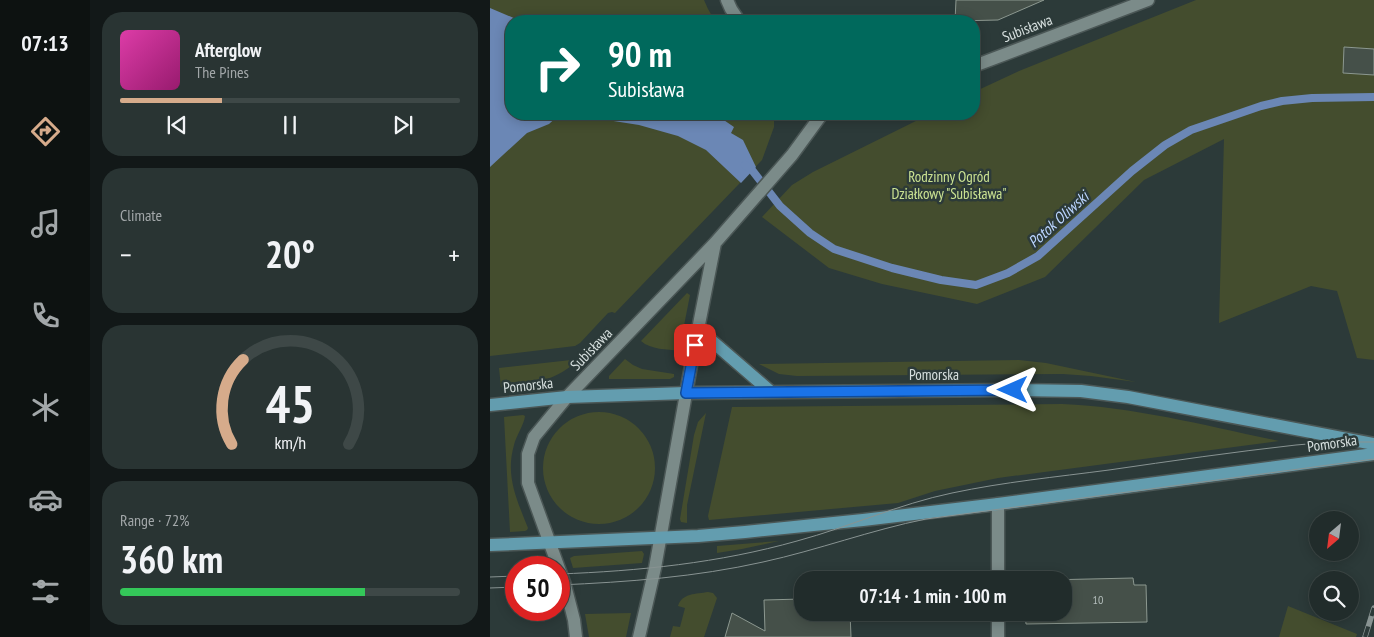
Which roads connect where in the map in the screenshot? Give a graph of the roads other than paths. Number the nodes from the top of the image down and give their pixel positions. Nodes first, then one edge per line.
1 (727, 0) edge
2 (1148, 0) edge
3 (735, 15) edge
4 (980, 64) edge
5 (818, 120) edge
6 (715, 243) junction
7 (698, 329) junction
8 (771, 392) junction
9 (686, 393) junction
10 (567, 397) junction
11 (490, 405) edge
12 (1374, 444) edge
13 (1374, 454) edge
14 (998, 504) junction
15 (661, 537) junction
16 (550, 543) junction
17 (490, 545) edge
18 (998, 571) edge
19 (998, 621) edge
20 (576, 637) edge
21 (639, 637) edge
22 (998, 637) edge

1 - 3 street
2 - 4 street, Subisława
5 - 6 street, Subisława
6 - 7 street, Subisława
6 - 10 street, Subisława
7 - 8 main road
7 - 9 street, Subisława
8 - 9 main road, Pomorska
8 - 12 main road, Pomorska
9 - 10 main road, Pomorska
9 - 15 street, Subisława
10 - 11 main road, Pomorska
10 - 16 street, Subisława
13 - 14 main road, Pomorska
14 - 15 main road, Pomorska
14 - 18 street
15 - 16 main road, Pomorska
15 - 21 street, Subisława
16 - 17 main road, Pomorska
16 - 20 street, Subisława
19 - 22 street

